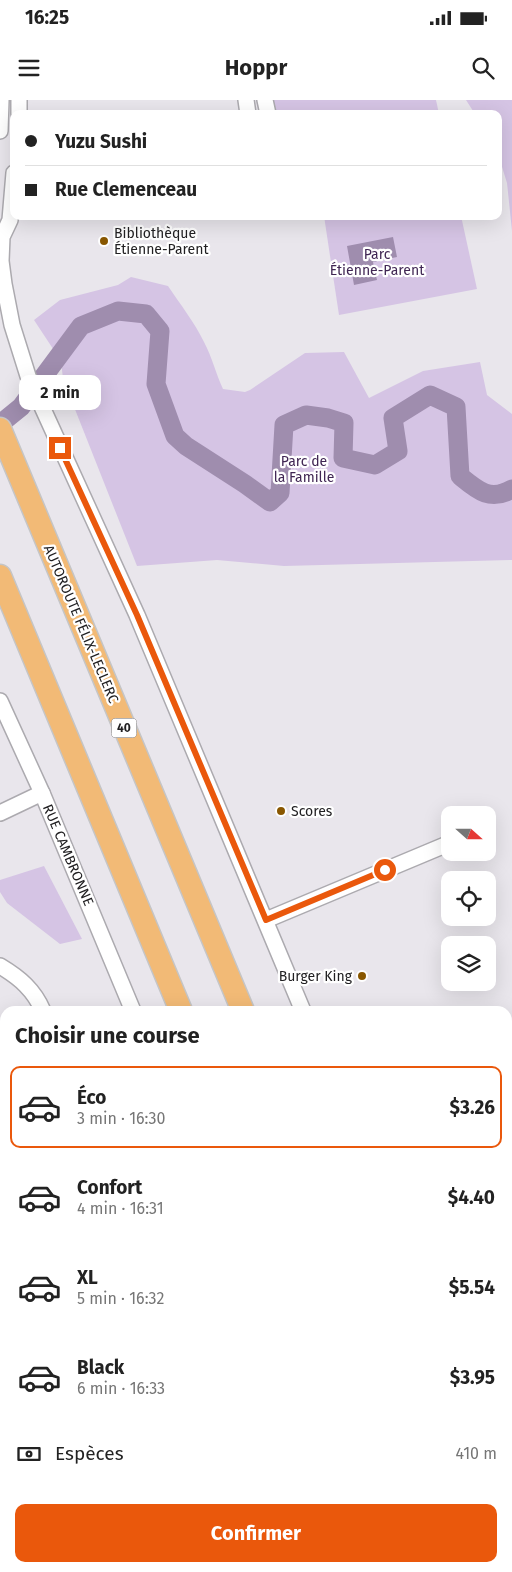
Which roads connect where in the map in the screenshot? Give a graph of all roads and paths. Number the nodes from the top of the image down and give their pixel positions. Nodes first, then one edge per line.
1 (1, 100) edge
2 (0, 131) edge
3 (10, 220) edge
4 (1, 235) edge
5 (3, 437) edge
6 (0, 576) edge
7 (0, 701) edge
8 (42, 793) junction
9 (0, 812) edge
10 (441, 847) edge
11 (266, 920) junction
12 (0, 966) edge
13 (41, 1006) edge
14 (131, 1006) edge
15 (179, 1006) edge
16 (241, 1006) edge
17 (301, 1006) edge

1 - 2 street
3 - 4 street
4 - 11 street
5 - 16 highway, AUTOROUTE FÉLIX-LECLERC / 40
6 - 15 highway
7 - 8 street, RUE CAMBRONNE
8 - 9 street
8 - 14 street, RUE CAMBRONNE
10 - 11 street
11 - 17 street
12 - 13 street

